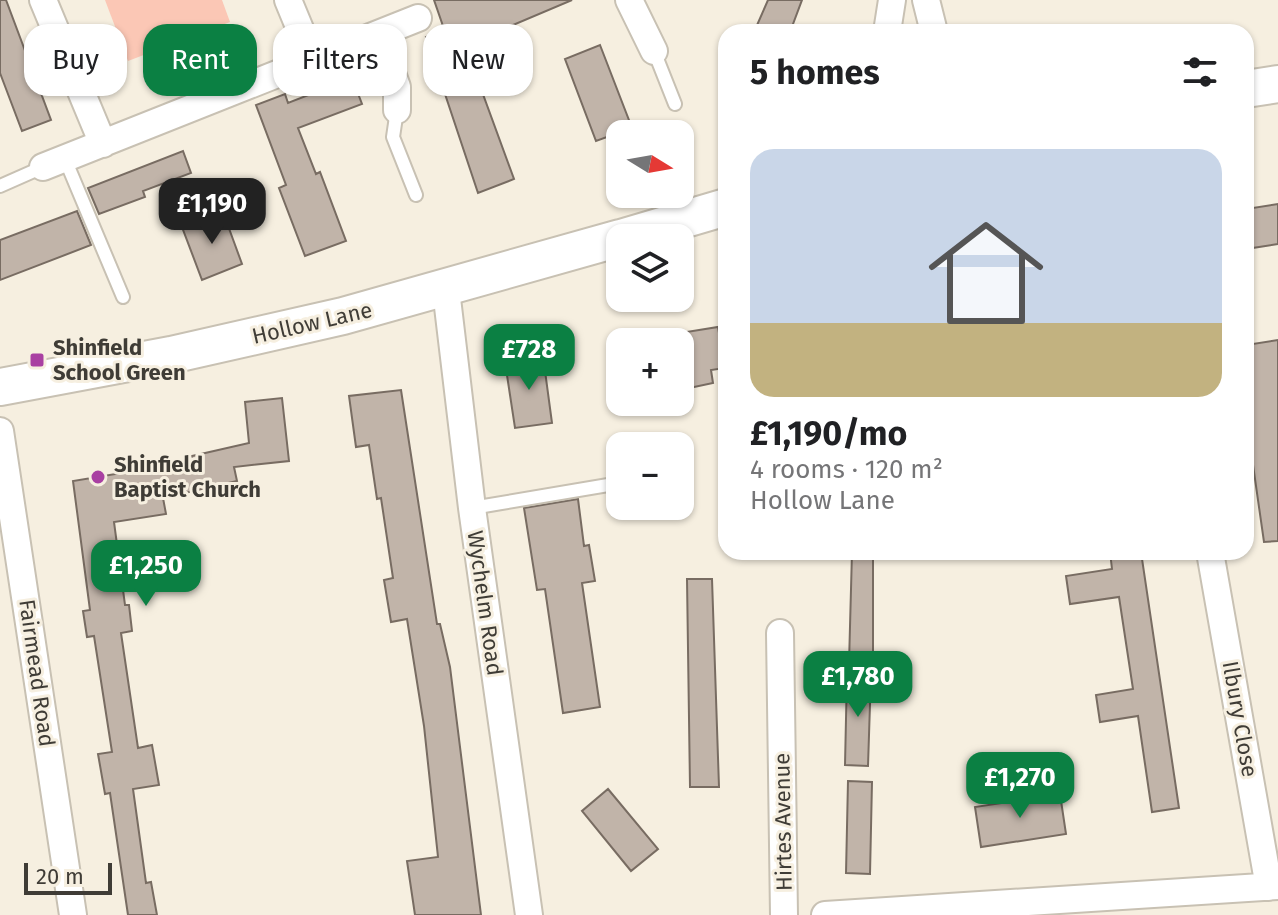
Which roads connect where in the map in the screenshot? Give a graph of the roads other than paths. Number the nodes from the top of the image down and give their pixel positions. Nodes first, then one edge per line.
1 (43, 0) edge
2 (288, 0) edge
3 (892, 0) edge
4 (926, 0) edge
5 (638, 3) edge
6 (418, 18) dead end
7 (298, 24) edge
8 (404, 24) edge
9 (888, 24) edge
10 (932, 24) edge
11 (654, 51) joint
12 (273, 74) edge
13 (1278, 84) edge
14 (1254, 88) edge
15 (397, 96) edge
16 (675, 104) dead end
17 (397, 110) joint
18 (103, 144) junction
19 (54, 163) junction
20 (0, 186) edge
21 (416, 195) dead end
22 (718, 209) edge
23 (668, 224) edge
24 (606, 242) edge
25 (446, 290) junction
26 (123, 297) dead end
27 (0, 387) edge
28 (0, 431) edge
29 (606, 485) edge
30 (472, 508) junction
31 (1212, 560) edge
32 (780, 633) dead end
33 (1273, 886) edge
34 (73, 915) edge
35 (529, 915) edge
36 (784, 915) edge
37 (825, 915) edge

1 - 18 street
2 - 7 street
3 - 9 street
4 - 10 street
5 - 11 street
6 - 8 street
11 - 16 lane
12 - 18 street
13 - 14 main road
15 - 17 street
17 - 21 lane
18 - 19 street
19 - 20 lane
19 - 26 lane
22 - 23 main road, Hollow Lane
24 - 25 main road, Hollow Lane
25 - 27 main road, Hollow Lane
25 - 30 street, Wychelm Road
28 - 34 street, Fairmead Road
29 - 30 lane
30 - 35 street, Wychelm Road
31 - 33 street, Ilbury Close
32 - 36 street, Hirtes Avenue
33 - 37 street

